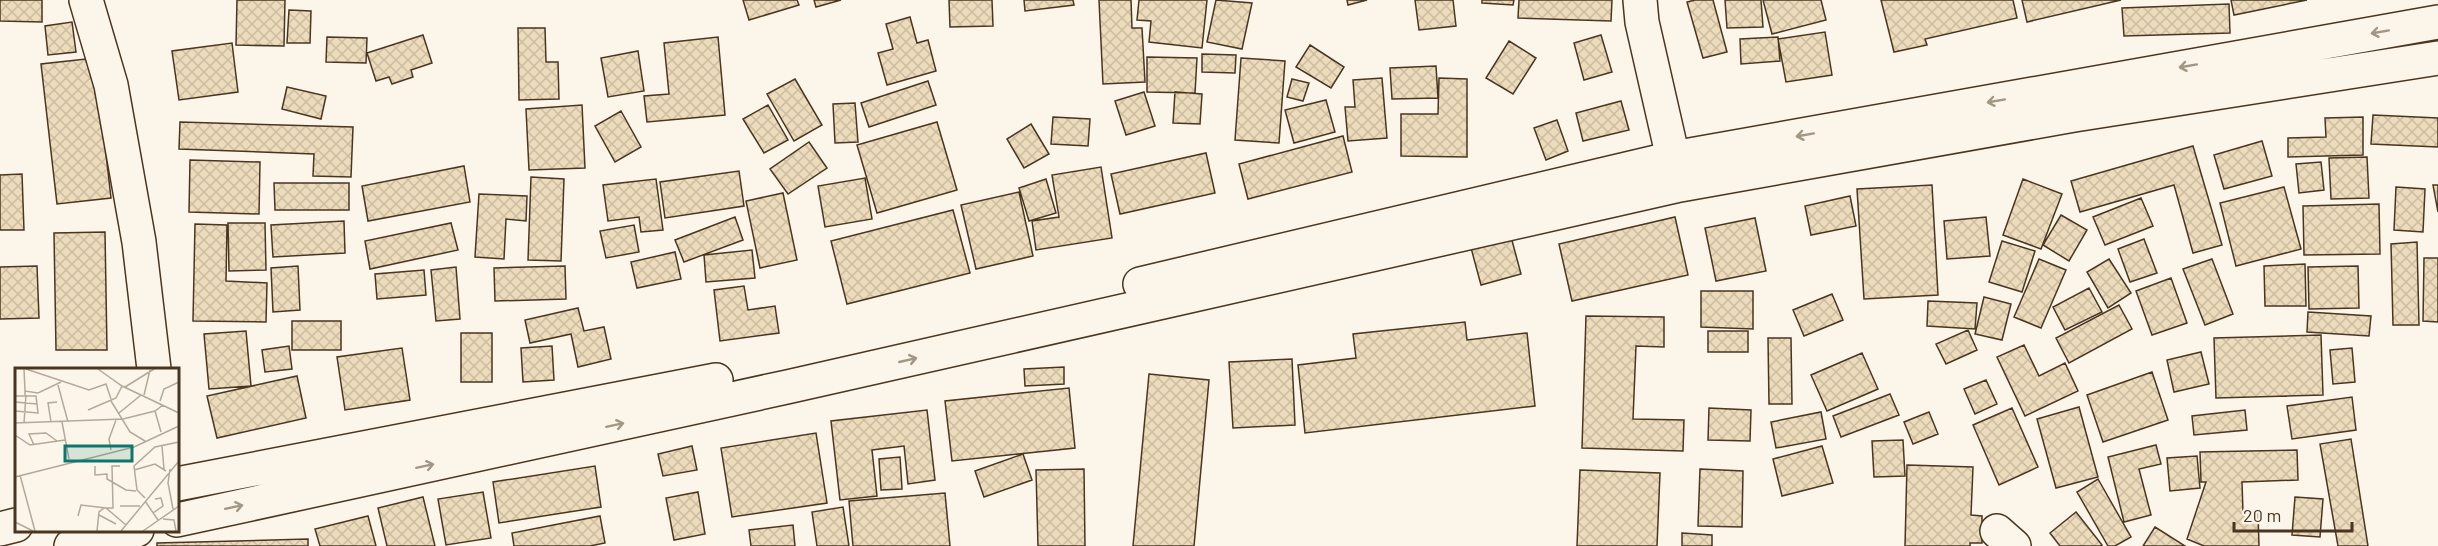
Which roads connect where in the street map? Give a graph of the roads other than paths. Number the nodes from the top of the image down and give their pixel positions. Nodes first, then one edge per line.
1 (86, 0) edge
2 (1640, 0) edge
3 (2438, 22) edge
4 (2438, 58) edge
5 (1673, 159) junction
6 (154, 368) edge
7 (178, 484) edge
8 (178, 520) edge
9 (15, 525) edge
10 (0, 529) edge
11 (133, 531) edge
12 (71, 546) edge

1 - 6 street
2 - 5 street
3 -> 5 street
8 -> 4 street
5 - 7 street
9 - 10 street
11 - 12 street

